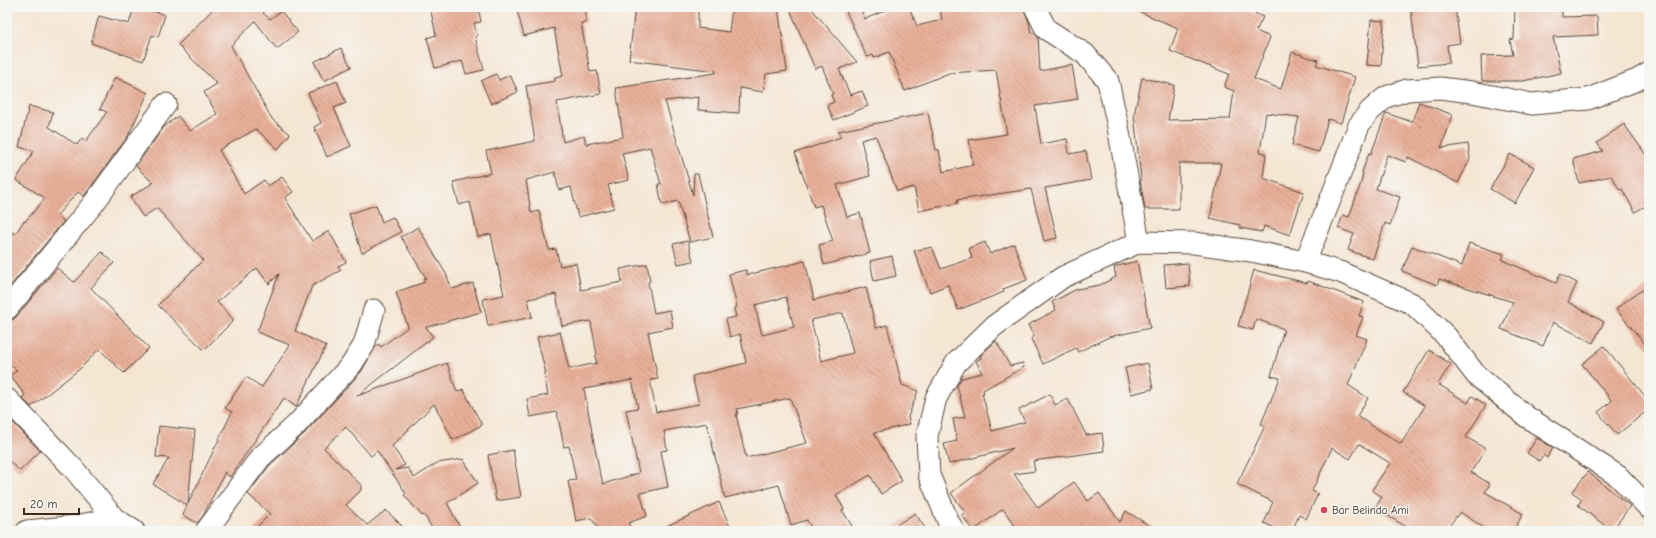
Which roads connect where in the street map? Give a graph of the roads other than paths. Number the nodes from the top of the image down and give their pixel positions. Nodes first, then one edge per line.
1 (1034, 7) edge
2 (1649, 73) edge
3 (166, 104) dead end
4 (1140, 242) junction
5 (1305, 262) junction
6 (7, 309) edge
7 (374, 310) dead end
8 (7, 399) edge
9 (1649, 508) edge
10 (114, 518) junction
11 (27, 531) edge
12 (134, 531) edge
13 (206, 531) edge
14 (954, 531) edge

1 - 4 street
2 - 5 street
3 - 6 street
4 - 5 street
4 - 14 street
5 - 9 street
7 - 13 street
8 - 10 street
10 - 11 street
10 - 12 street

